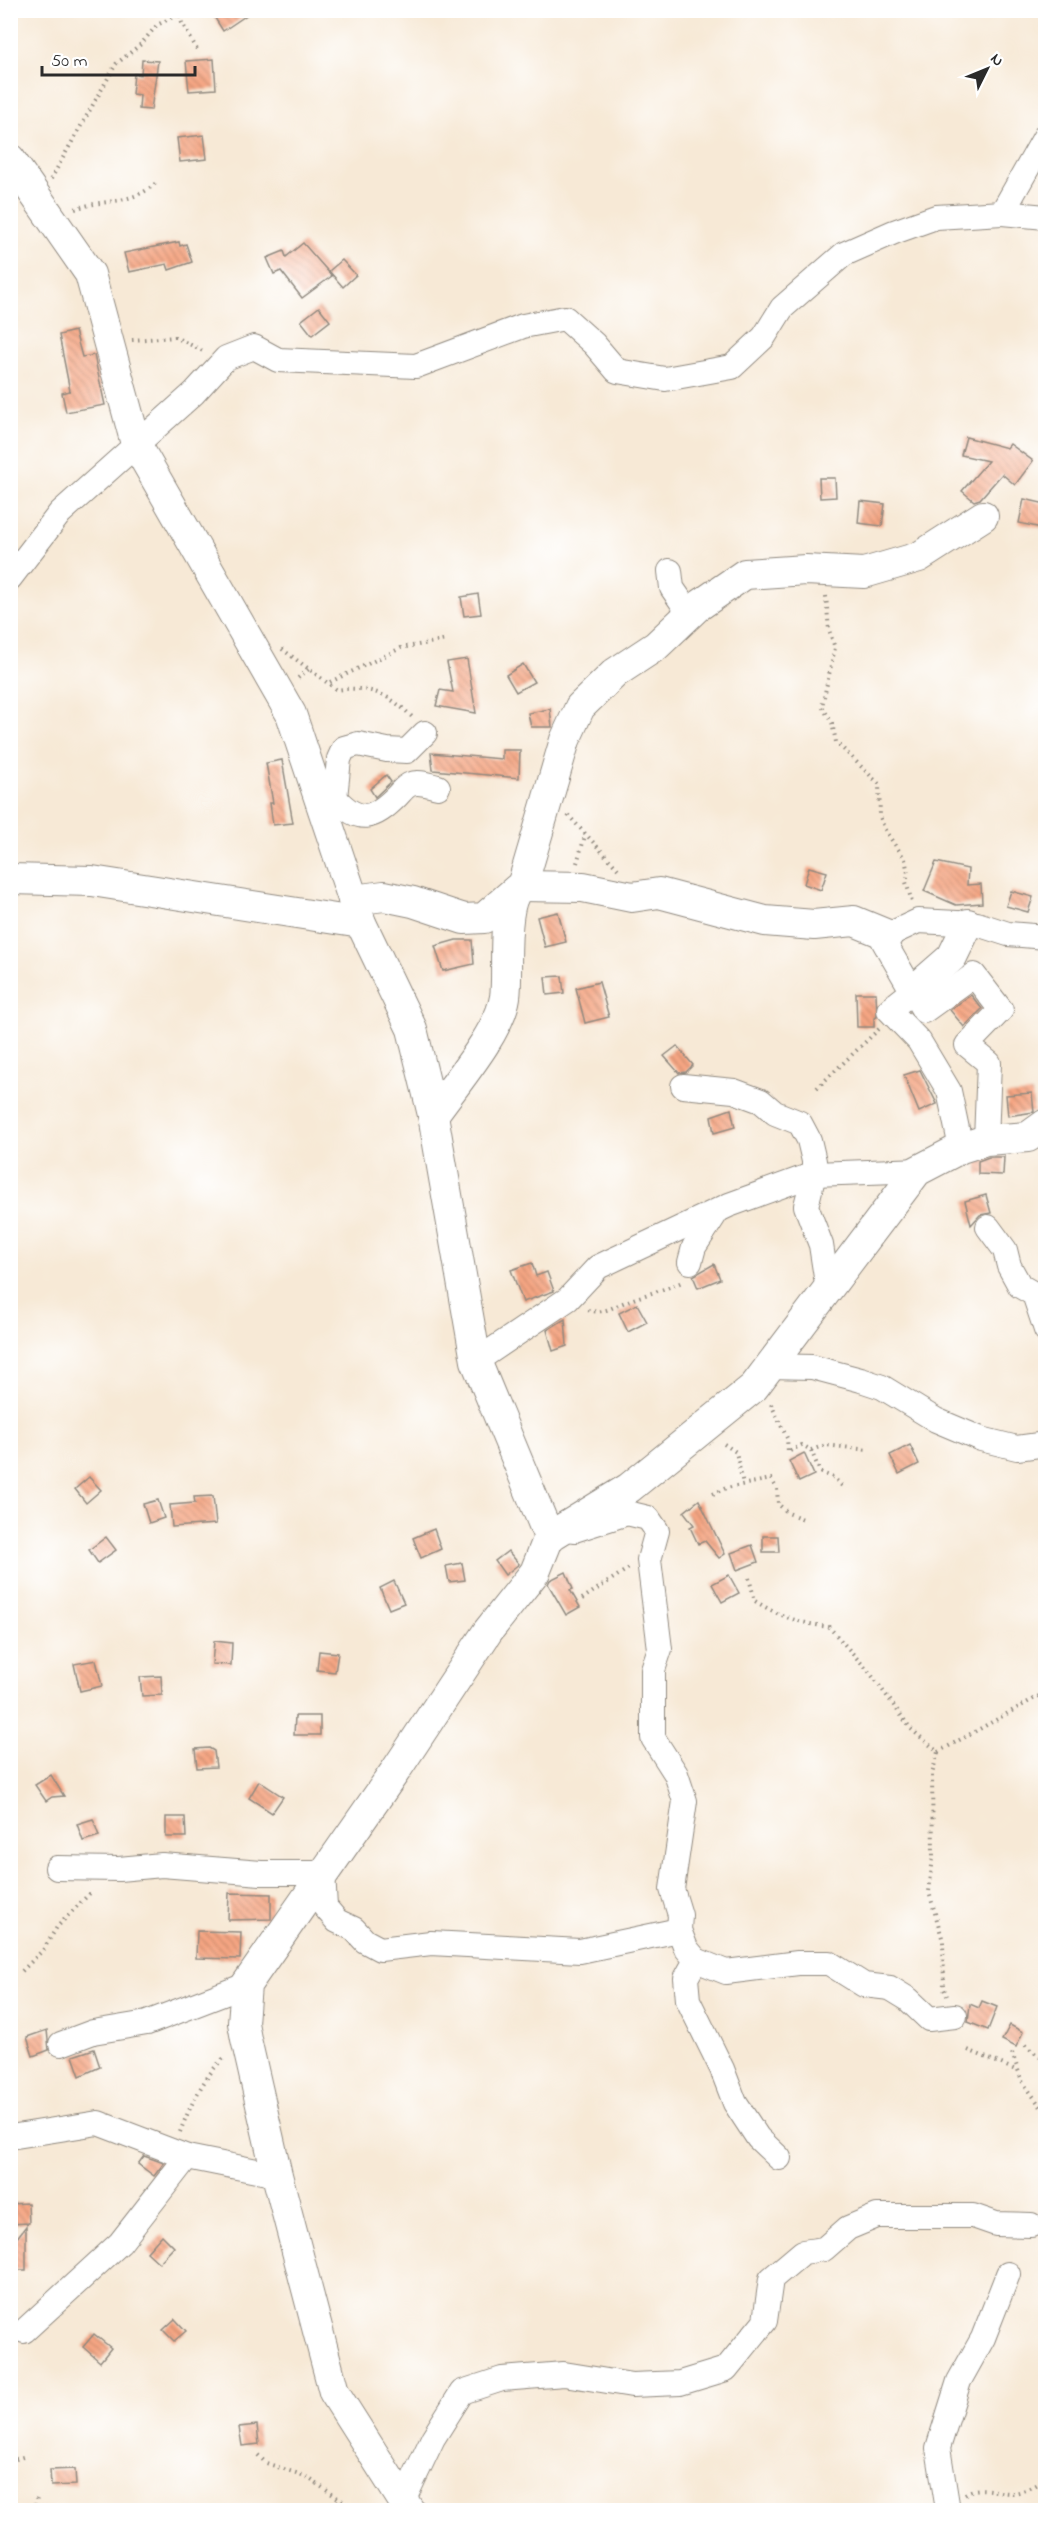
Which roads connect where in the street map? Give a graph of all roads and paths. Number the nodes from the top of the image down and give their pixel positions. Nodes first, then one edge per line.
1 (187, 10) edge
2 (179, 12) edge
3 (199, 53) dead end
4 (1046, 135) edge
5 (10, 159) edge
6 (157, 182) dead end
7 (46, 211) junction
8 (1002, 213) junction
9 (1046, 217) edge
10 (111, 345) junction
11 (221, 363) junction
12 (136, 444) junction
13 (983, 516) dead end
14 (670, 570) dead end
15 (827, 571) junction
16 (10, 578) edge
17 (690, 614) junction
18 (446, 640) dead end
19 (280, 648) dead end
20 (330, 682) junction
21 (425, 733) joint
22 (438, 787) dead end
23 (547, 797) junction
24 (327, 798) junction
25 (585, 835) junction
26 (575, 867) dead end
27 (10, 879) edge
28 (520, 887) junction
29 (651, 895) junction
30 (357, 911) junction
31 (918, 921) junction
32 (968, 924) junction
33 (888, 935) junction
34 (1046, 937) edge
35 (913, 991) junction
36 (889, 1010) junction
37 (683, 1086) dead end
38 (817, 1088) dead end
39 (433, 1115) junction
40 (1046, 1124) edge
41 (974, 1144) junction
42 (922, 1170) junction
43 (814, 1174) junction
44 (717, 1211) junction
45 (988, 1227) dead end
46 (686, 1272) joint
47 (828, 1290) junction
48 (568, 1299) junction
49 (1046, 1330) edge
50 (476, 1361) junction
51 (762, 1376) junction
52 (693, 1436) junction
53 (1046, 1444) edge
54 (812, 1450) junction
55 (868, 1450) dead end
56 (743, 1484) junction
57 (843, 1487) dead end
58 (713, 1494) dead end
59 (803, 1519) dead end
60 (549, 1537) junction
61 (649, 1560) junction
62 (749, 1578) dead end
63 (582, 1599) dead end
64 (1046, 1692) edge
65 (938, 1752) junction
66 (57, 1868) dead end
67 (105, 1869) junction
68 (323, 1873) junction
69 (679, 1930) junction
70 (696, 1960) junction
71 (22, 1971) dead end
72 (246, 1984) junction
73 (955, 2016) joint
74 (246, 2039) junction
75 (61, 2044) dead end
76 (1025, 2045) dead end
77 (968, 2050) dead end
78 (1012, 2054) dead end
79 (1046, 2062) edge
80 (1019, 2072) junction
81 (1046, 2114) edge
82 (10, 2137) edge
83 (177, 2153) junction
84 (779, 2158) dead end
85 (277, 2175) junction
86 (1031, 2225) dead end
87 (1008, 2274) dead end
88 (24, 2331) dead end
89 (258, 2455) dead end
90 (26, 2456) dead end
91 (10, 2461) edge
92 (1046, 2478) edge
93 (37, 2498) dead end
94 (340, 2501) junction
95 (406, 2506) edge
96 (943, 2509) edge
97 (32, 2511) edge
98 (302, 2511) edge
99 (356, 2511) edge

1 - 2 path
2 - 3 path
2 - 7 path
4 - 8 street
5 - 7 street
6 - 7 path
7 - 10 street
8 - 9 street
8 - 11 street
10 - 11 path
10 - 12 street
11 - 12 street
12 - 16 street
12 - 24 street
13 - 15 street
14 - 17 street
15 - 17 street
15 - 31 path
17 - 23 street
18 - 20 path
19 - 20 path
20 - 21 path
21 - 24 street
22 - 24 street
23 - 25 path
23 - 28 street
24 - 30 street
25 - 26 path
25 - 29 path
27 - 30 street
28 - 29 street
28 - 30 street
28 - 39 street
29 - 33 street
30 - 39 street
31 - 32 street
31 - 33 street
32 - 34 street
32 - 35 street
33 - 35 street
35 - 36 street
35 - 41 street
36 - 38 path
36 - 41 street
37 - 43 street
39 - 50 street
40 - 41 street
41 - 42 street
42 - 43 street
42 - 47 street
43 - 44 street
43 - 47 street
44 - 46 street
44 - 48 street
45 - 49 street
46 - 48 path
47 - 51 street
48 - 50 street
50 - 60 street
51 - 52 street
51 - 53 street
51 - 54 path
52 - 56 path
52 - 60 street
54 - 55 path
54 - 57 path
56 - 58 path
56 - 59 path
60 - 61 street
60 - 68 street
61 - 63 path
61 - 69 street
62 - 65 path
64 - 65 path
65 - 73 path
66 - 67 street
67 - 68 street
67 - 71 path
68 - 69 street
68 - 72 street
69 - 70 street
70 - 73 street
70 - 84 street
72 - 74 street
72 - 75 street
74 - 83 path
74 - 85 street
76 - 79 path
77 - 80 path
78 - 80 path
80 - 81 path
82 - 83 street
83 - 85 street
83 - 88 street
85 - 95 street
86 - 95 street
87 - 96 street
89 - 94 path
90 - 91 path
92 - 96 path
93 - 97 path
94 - 98 path
94 - 99 path

